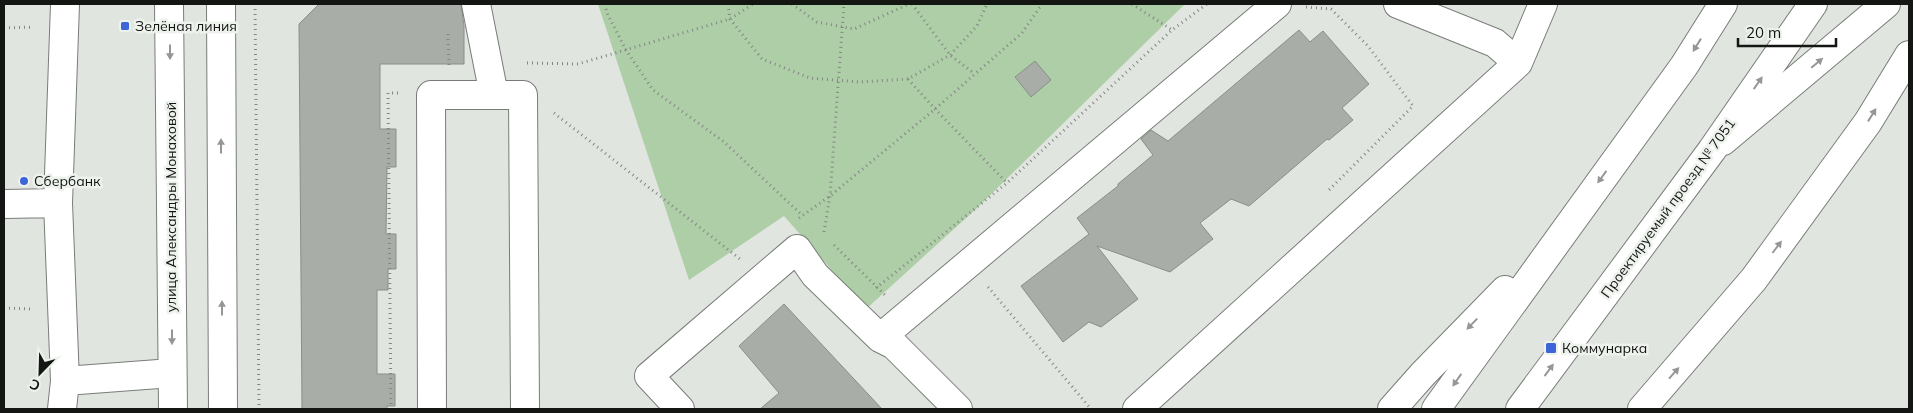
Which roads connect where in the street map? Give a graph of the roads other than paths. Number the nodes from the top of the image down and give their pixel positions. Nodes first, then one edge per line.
1 (65, 4) edge
2 (170, 4) edge
3 (220, 4) edge
4 (476, 4) edge
5 (1277, 4) edge
6 (1398, 4) edge
7 (1543, 4) edge
8 (1723, 4) edge
9 (1813, 4) edge
10 (1886, 4) edge
11 (1909, 54) edge
12 (1518, 63) junction
13 (494, 95) junction
14 (1712, 150) junction
15 (58, 203) junction
16 (4, 204) edge
17 (1567, 226) junction
18 (880, 338) junction
19 (172, 373) junction
20 (66, 381) junction
21 (62, 409) edge
22 (173, 409) edge
23 (223, 409) edge
24 (432, 409) edge
25 (525, 409) edge
26 (680, 409) edge
27 (958, 409) edge
28 (1137, 409) edge
29 (1392, 409) edge
30 (1436, 409) edge
31 (1520, 409) edge
32 (1642, 409) edge

1 - 15 main road
2 -> 19 main road, улица Александры Монаховой
23 -> 3 main road
4 - 13 main road
5 - 18 main road
6 - 12 main road
7 - 12 main road
8 -> 17 main road
14 -> 9 main road, Проектируемый проезд № 7051
14 -> 10 main road
32 -> 11 main road
12 - 28 main road
13 - 24 main road
13 - 25 main road
31 -> 14 main road, Проектируемый проезд № 7051
15 - 16 main road
15 - 20 main road
17 -> 29 main road
17 -> 30 main road
18 - 26 main road
18 - 27 main road
19 - 20 main road
19 - 22 main road, улица Александры Монаховой
20 - 21 main road

